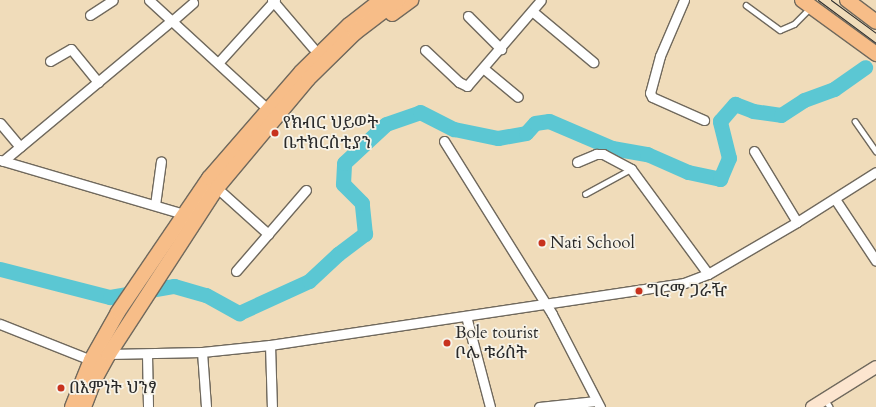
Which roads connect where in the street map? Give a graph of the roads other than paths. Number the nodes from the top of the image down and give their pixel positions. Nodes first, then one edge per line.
1 (113, 0) edge
2 (149, 0) edge
3 (370, 0) edge
4 (381, 0) edge
5 (398, 0) edge
6 (411, 0) edge
7 (541, 0) edge
8 (684, 0) edge
9 (273, 1) edge
10 (851, 1) edge
11 (193, 3) dead end
12 (806, 3) edge
13 (746, 5) dead end
14 (532, 11) junction
15 (90, 15) dead end
16 (468, 16) dead end
17 (172, 21) junction
18 (876, 22) edge
19 (352, 29) junction
20 (313, 48) junction
21 (501, 49) junction
22 (425, 50) dead end
23 (876, 54) edge
24 (50, 61) dead end
25 (593, 62) dead end
26 (218, 63) junction
27 (483, 68) junction
28 (98, 82) junction
29 (518, 97) dead end
30 (262, 104) junction
31 (704, 120) dead end
32 (855, 120) dead end
33 (0, 122) edge
34 (258, 129) junction
35 (444, 141) dead end
36 (20, 147) junction
37 (754, 151) dead end
38 (876, 151) edge
39 (2, 161) edge
40 (161, 161) dead end
41 (577, 162) dead end
42 (631, 169) junction
43 (876, 172) edge
44 (217, 188) junction
45 (306, 190) dead end
46 (585, 194) dead end
47 (835, 199) junction
48 (155, 205) junction
49 (183, 214) junction
50 (797, 222) junction
51 (268, 234) junction
52 (876, 261) edge
53 (236, 271) dead end
54 (708, 274) junction
55 (142, 275) junction
56 (154, 283) junction
57 (544, 304) junction
58 (466, 316) junction
59 (1, 326) edge
60 (270, 345) junction
61 (202, 352) junction
62 (109, 354) junction
63 (147, 354) junction
64 (91, 360) junction
65 (876, 367) edge
66 (827, 403) edge
67 (598, 404) edge
68 (72, 407) edge
69 (84, 407) edge
70 (148, 407) edge
71 (206, 407) edge
72 (272, 407) edge
73 (490, 407) edge
74 (539, 407) edge
75 (812, 407) edge

1 - 15 street
2 - 17 street
3 - 20 main road
4 - 19 main road
5 - 19 main road
6 - 34 main road
7 - 14 street
8 - 31 street
9 - 20 street
9 - 26 street
10 - 18 main road
11 - 17 street
12 - 13 lane
12 - 23 main road
14 - 21 street
14 - 25 street
16 - 21 street
17 - 26 street
17 - 28 street
19 - 34 main road
20 - 30 main road
21 - 27 street
22 - 27 street
24 - 28 street
26 - 30 street
27 - 29 street
28 - 36 street
30 - 34 main road
32 - 38 lane
33 - 36 street
34 - 44 main road
34 - 49 main road
35 - 57 street
36 - 39 street
37 - 50 street
39 - 48 street
40 - 48 street
41 - 42 street
42 - 46 lane
42 - 54 street
43 - 47 street
44 - 51 street
44 - 56 main road
45 - 51 street
47 - 50 street
47 - 52 street
48 - 49 street
49 - 55 main road
50 - 54 street
51 - 53 street
54 - 57 street
55 - 56 main road
55 - 64 main road
56 - 62 main road
57 - 58 street
57 - 67 street
58 - 60 street
58 - 73 street
59 - 64 street
60 - 61 street
60 - 72 street
61 - 63 street
61 - 71 street
62 - 63 street
62 - 69 main road
63 - 70 street
64 - 68 main road
65 - 66 main road
66 - 75 main road
67 - 74 street

